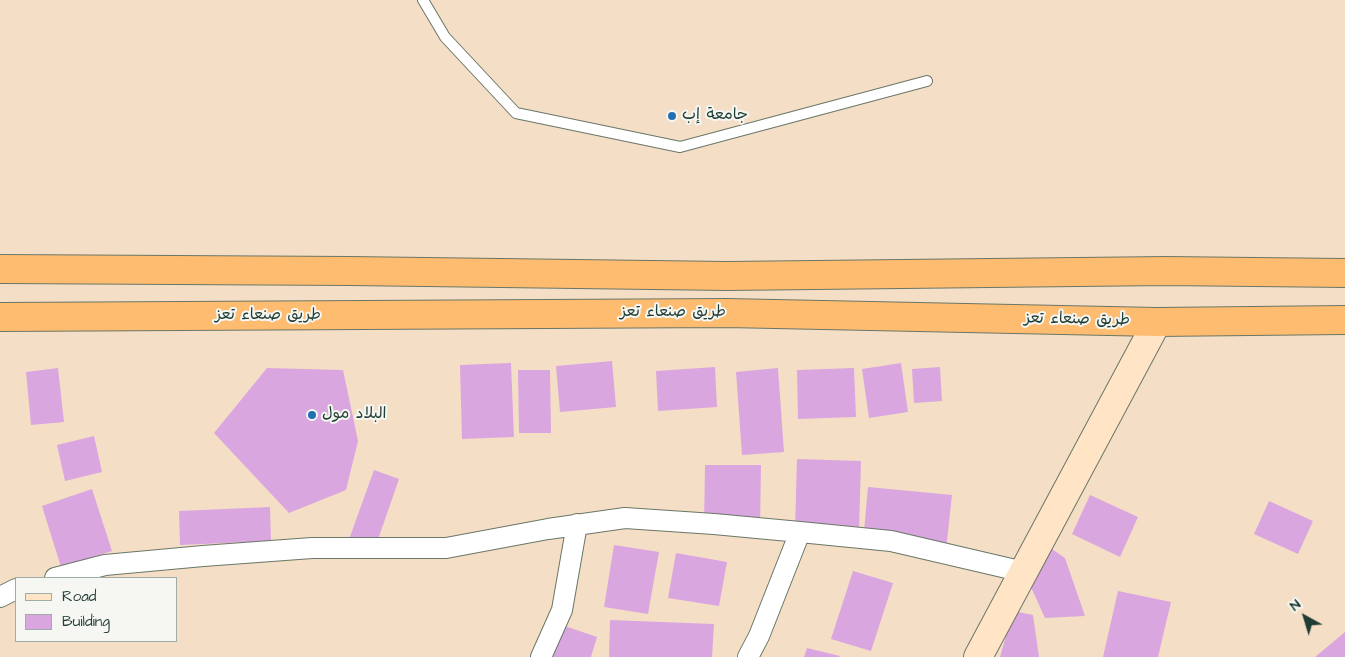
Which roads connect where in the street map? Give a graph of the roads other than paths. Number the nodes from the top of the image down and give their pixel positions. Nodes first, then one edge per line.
1 (423, 0) edge
2 (927, 81) dead end
3 (0, 269) edge
4 (1345, 273) edge
5 (0, 317) edge
6 (1345, 320) edge
7 (1157, 322) junction
8 (577, 524) junction
9 (800, 532) junction
10 (1024, 572) junction
11 (59, 577) edge
12 (15, 590) edge
13 (0, 597) edge
14 (540, 657) edge
15 (748, 657) edge
16 (978, 657) edge

1 - 2 lane
3 - 4 highway
5 - 7 highway, طريق صنعاء تعز
6 - 7 highway, طريق صنعاء تعز
7 - 10 street
8 - 9 street
8 - 11 street
8 - 14 street
9 - 10 street
9 - 15 street
10 - 16 street
12 - 13 street

